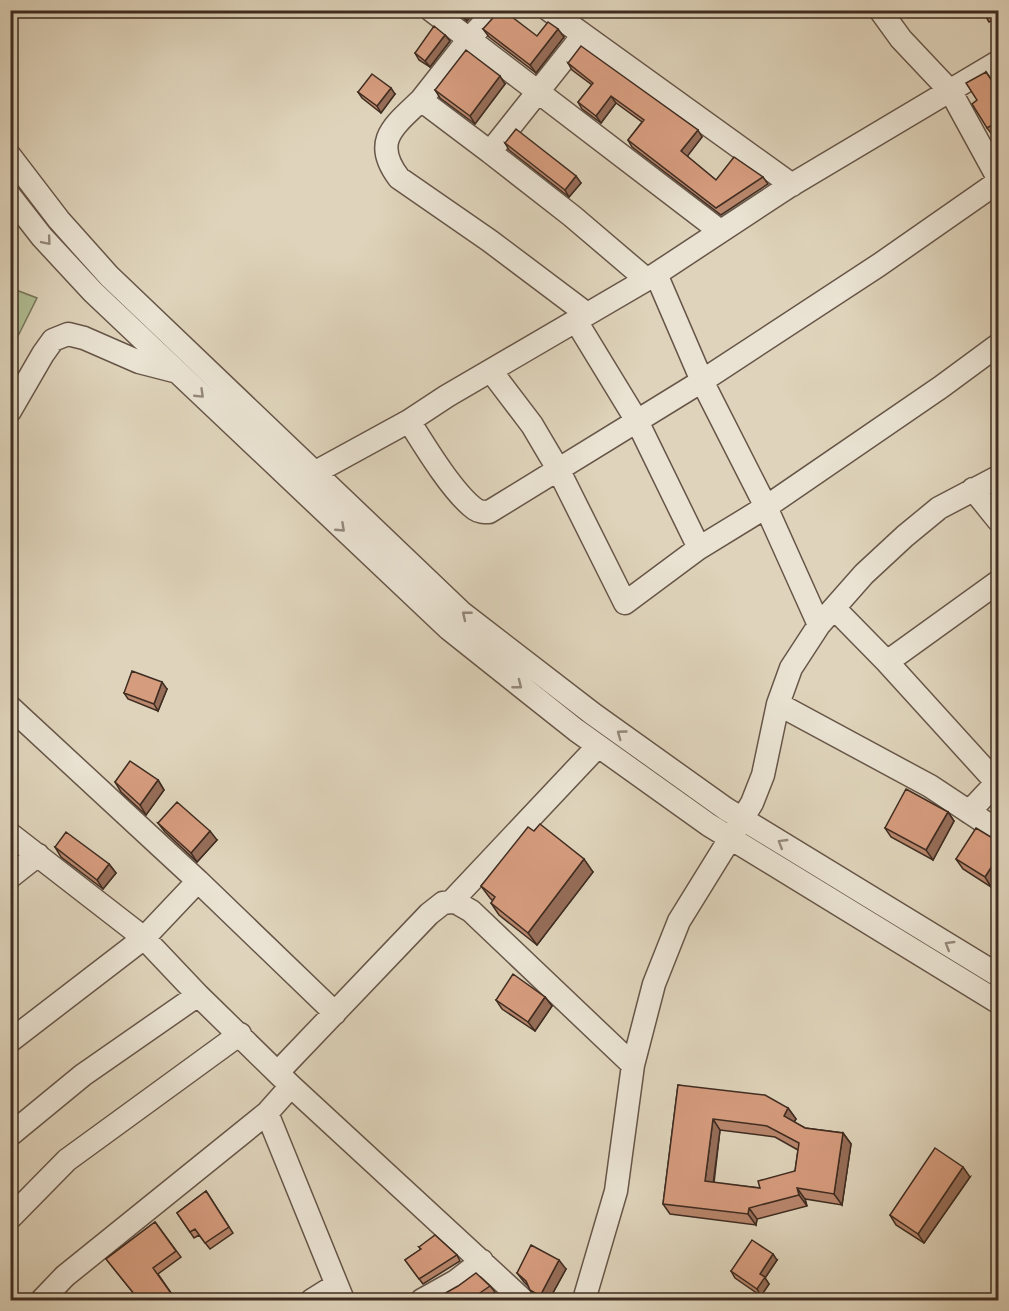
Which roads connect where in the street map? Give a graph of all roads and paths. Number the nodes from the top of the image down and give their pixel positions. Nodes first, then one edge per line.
1 (431, 10) edge
2 (496, 10) edge
3 (549, 10) edge
4 (880, 10) edge
5 (583, 35) junction
6 (469, 39) junction
7 (999, 62) edge
8 (540, 92) junction
9 (951, 92) junction
10 (421, 100) junction
11 (490, 152) junction
12 (10, 156) edge
13 (999, 180) edge
14 (792, 185) junction
15 (10, 196) edge
16 (720, 231) junction
17 (651, 277) junction
18 (582, 317) junction
19 (999, 345) edge
20 (491, 370) junction
21 (176, 371) junction
22 (702, 381) junction
23 (10, 411) edge
24 (409, 421) junction
25 (637, 421) junction
26 (558, 469) junction
27 (315, 472) junction
28 (999, 477) edge
29 (294, 484) junction
30 (973, 489) junction
31 (766, 507) junction
32 (999, 520) edge
33 (699, 548) junction
34 (999, 582) edge
35 (834, 608) junction
36 (819, 625) junction
37 (886, 662) junction
38 (778, 704) junction
39 (10, 707) edge
40 (598, 746) junction
41 (998, 782) edge
42 (969, 812) junction
43 (743, 819) junction
44 (999, 831) edge
45 (10, 834) edge
46 (731, 838) junction
47 (38, 855) junction
48 (10, 877) edge
49 (198, 881) junction
50 (451, 902) junction
51 (144, 938) junction
52 (999, 975) edge
53 (198, 995) junction
54 (999, 1002) edge
55 (335, 1013) junction
56 (240, 1034) junction
57 (10, 1041) edge
58 (633, 1065) junction
59 (285, 1079) junction
60 (267, 1113) junction
61 (10, 1135) edge
62 (10, 1218) edge
63 (482, 1261) junction
64 (339, 1293) edge
65 (42, 1300) edge
66 (312, 1300) edge
67 (422, 1300) edge
68 (524, 1300) edge
69 (584, 1300) edge

1 - 6 street
2 - 6 street
3 - 5 street
4 - 9 street
5 - 8 street
5 - 14 street
6 - 8 street
6 - 10 street
7 - 9 street
8 - 11 street
8 - 16 street
9 - 13 street
9 - 14 street
10 - 11 street
10 - 18 street
11 - 17 street
12 - 27 street
13 - 22 street
14 - 16 street
15 -> 21 street
16 - 17 street
17 - 18 street
17 - 22 street
18 - 20 street
18 - 25 street
19 - 31 street
20 - 24 street
20 - 26 street
21 - 23 street
21 -> 29 street
22 - 25 street
22 - 31 street
24 - 26 street
24 - 27 street
25 - 26 street
25 - 33 street
26 - 33 street
27 - 29 street
43 -> 27 street
28 - 30 street
29 -> 40 street
30 - 32 street
30 - 35 street
31 - 33 street
31 - 36 street
34 - 37 street
35 - 36 street
35 - 37 street
36 - 38 street
37 - 41 street
38 - 42 street
38 - 43 street
39 - 49 street
40 - 46 street
40 - 50 street
41 - 42 street
42 - 44 street
43 - 46 street
52 -> 43 street
45 - 47 street
46 - 54 street
46 - 58 street
47 - 48 street
47 - 51 street
49 - 51 street
49 - 55 street
50 - 55 street
50 - 58 street
51 - 53 street
51 - 57 street
53 - 56 street
53 - 61 street
55 - 59 street
56 - 59 street
56 - 62 street
58 - 69 street
59 - 60 street
59 - 63 street
60 - 64 street
60 - 65 street
63 - 67 street
63 - 68 street
64 - 66 street

